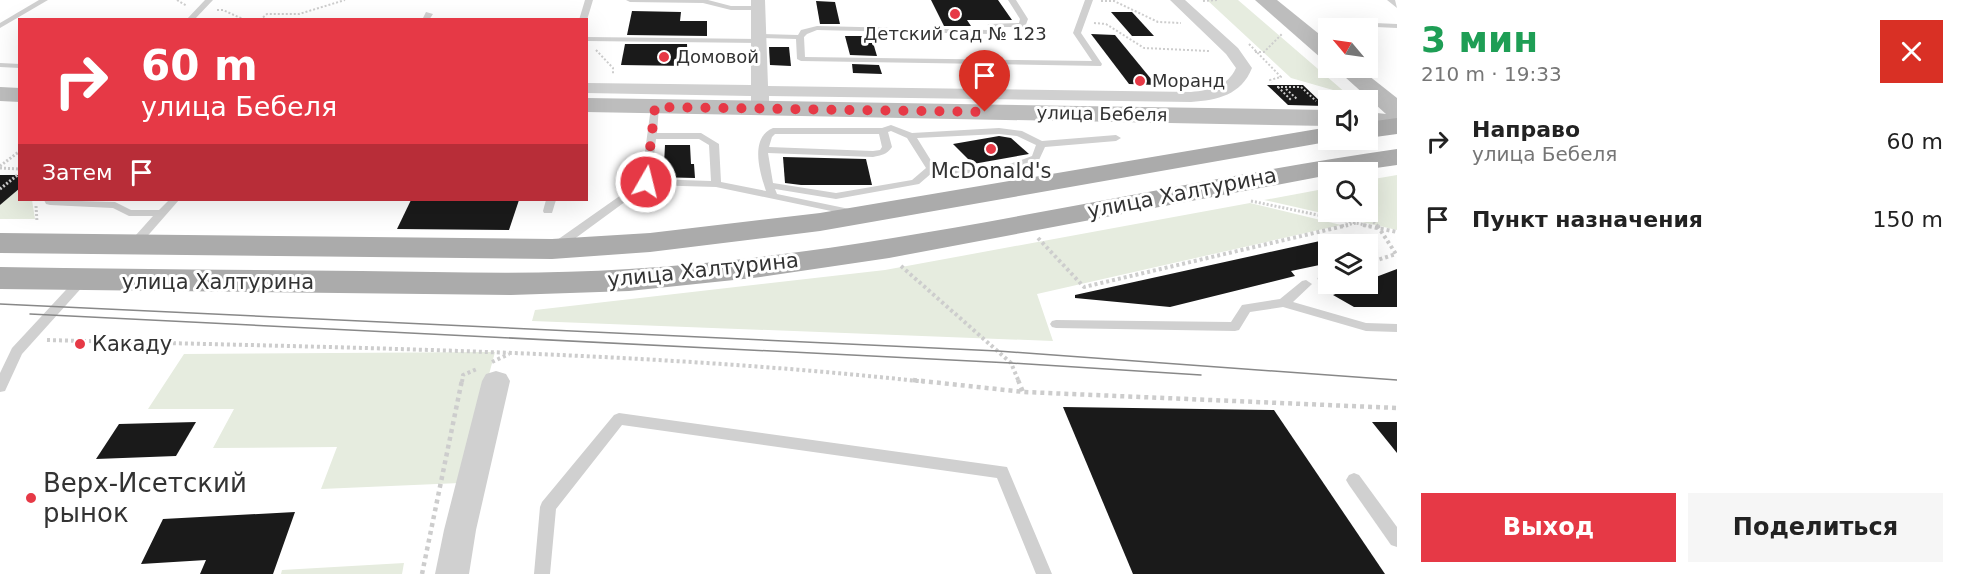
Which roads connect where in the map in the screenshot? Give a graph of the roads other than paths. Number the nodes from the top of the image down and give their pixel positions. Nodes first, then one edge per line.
1 (44, 0) edge
2 (209, 0) edge
3 (589, 0) edge
4 (630, 0) edge
5 (1012, 0) edge
6 (1089, 0) edge
7 (1177, 0) edge
8 (1265, 0) edge
9 (1391, 0) edge
10 (758, 4) edge
11 (1397, 6) edge
12 (191, 18) edge
13 (584, 18) edge
14 (1378, 25) edge
15 (0, 26) edge
16 (1397, 26) edge
17 (800, 37) junction
18 (588, 39) edge
19 (759, 39) junction
20 (1318, 44) edge
21 (0, 65) edge
22 (18, 66) edge
23 (1358, 78) edge
24 (588, 88) edge
25 (0, 94) edge
26 (18, 95) edge
27 (760, 100) junction
28 (588, 105) edge
29 (655, 107) junction
30 (1397, 110) edge
31 (1318, 118) edge
32 (1378, 121) edge
33 (888, 123) junction
34 (1397, 124) edge
35 (1378, 128) edge
36 (653, 135) junction
37 (911, 136) junction
38 (1318, 137) edge
39 (1116, 138) dead end
40 (1041, 144) junction
41 (765, 150) junction
42 (1397, 157) edge
43 (931, 169) junction
44 (646, 182) junction
45 (716, 184) junction
46 (771, 190) junction
47 (50, 201) edge
48 (173, 201) edge
49 (551, 201) edge
50 (548, 212) dead end
51 (161, 213) junction
52 (862, 215) junction
53 (0, 243) edge
54 (132, 246) junction
55 (552, 249) junction
56 (0, 278) edge
57 (81, 281) junction
58 (1306, 284) dead end
59 (1283, 303) junction
60 (1056, 324) dead end
61 (1397, 328) edge
62 (496, 381) dead end
63 (1, 385) edge
64 (1354, 480) dead end
65 (1397, 540) edge
66 (452, 574) edge
67 (542, 574) edge
68 (1044, 574) edge

1 - 15 lane
2 - 12 lane
3 - 13 lane
4 - 10 lane
5 - 17 lane
6 - 17 lane
7 - 27 street
8 - 20 main road
9 - 11 lane
10 - 19 street
14 - 16 lane
17 - 19 lane
18 - 19 lane
19 - 27 street
21 - 22 lane
23 - 30 main road
24 - 27 street
25 - 26 main road
27 - 29 main road, улица Бебеля
27 - 33 main road, улица Бебеля
28 - 29 main road, улица Бебеля
29 - 36 lane
31 - 33 main road, улица Бебеля
32 - 34 main road
33 - 37 lane
33 - 41 lane
33 - 41 lane
34 - 35 main road
36 - 44 lane
36 - 45 lane
37 - 40 lane
37 - 43 lane
38 - 52 main road, улица Халтурина
39 - 40 lane
40 - 43 lane
41 - 46 lane
42 - 57 main road, улица Халтурина
43 - 46 lane
44 - 45 lane
44 - 55 lane
45 - 46 lane
46 - 52 lane
47 - 51 lane
48 - 51 lane
49 - 50 lane
51 - 54 lane
52 - 55 main road, улица Халтурина
53 - 54 main road, улица Халтурина
54 - 55 main road, улица Халтурина
56 - 57 main road, улица Халтурина
57 - 63 lane
58 - 59 lane
59 - 60 lane
59 - 61 lane
62 - 66 street
64 - 65 lane
67 - 68 lane

